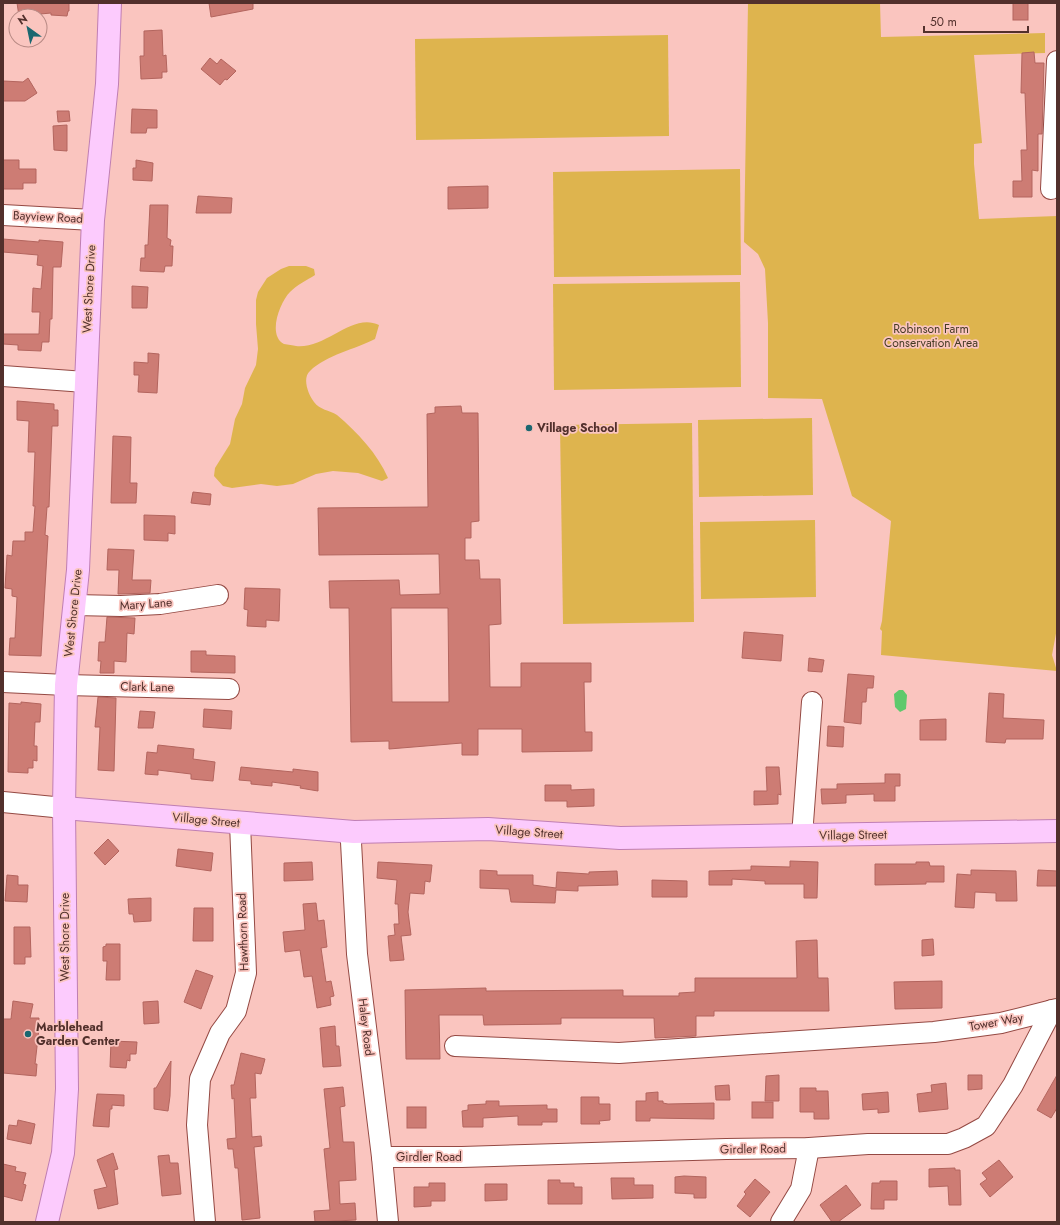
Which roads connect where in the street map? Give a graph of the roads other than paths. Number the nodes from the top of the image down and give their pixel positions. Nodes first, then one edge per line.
1 (110, 3) edge
2 (1057, 62) edge
3 (1051, 189) dead end
4 (3, 215) edge
5 (93, 220) junction
6 (3, 376) edge
7 (85, 382) junction
8 (218, 596) dead end
9 (74, 605) junction
10 (3, 682) edge
11 (66, 685) junction
12 (229, 689) dead end
13 (812, 702) dead end
14 (3, 802) edge
15 (64, 808) junction
16 (240, 823) junction
17 (1057, 831) edge
18 (354, 832) junction
19 (802, 836) junction
20 (1055, 1009) edge
21 (455, 1046) dead end
22 (809, 1148) junction
23 (382, 1157) junction
24 (47, 1222) edge
25 (205, 1222) edge
26 (388, 1222) edge
27 (781, 1222) edge

1 - 5 main road, West Shore Drive
2 - 3 street
4 - 5 street, Bayview Road
5 - 7 main road, West Shore Drive
6 - 7 street
7 - 9 main road, West Shore Drive
8 - 9 street, Mary Lane
9 - 11 main road, West Shore Drive
10 - 11 street, Clark Lane
11 - 12 street, Clark Lane
11 - 15 main road, West Shore Drive
13 - 19 street
14 - 15 street, Village Street
15 - 16 main road, Village Street
15 - 24 main road, West Shore Drive
16 - 18 main road, Village Street
16 - 25 street, Hawthorn Road
17 - 19 main road, Village Street
18 - 19 main road, Village Street
18 - 23 street, Haley Road
20 - 21 street, Tower Way
20 - 22 street, Girdler Road
22 - 23 street, Girdler Road
22 - 27 street
23 - 26 street, Haley Road

